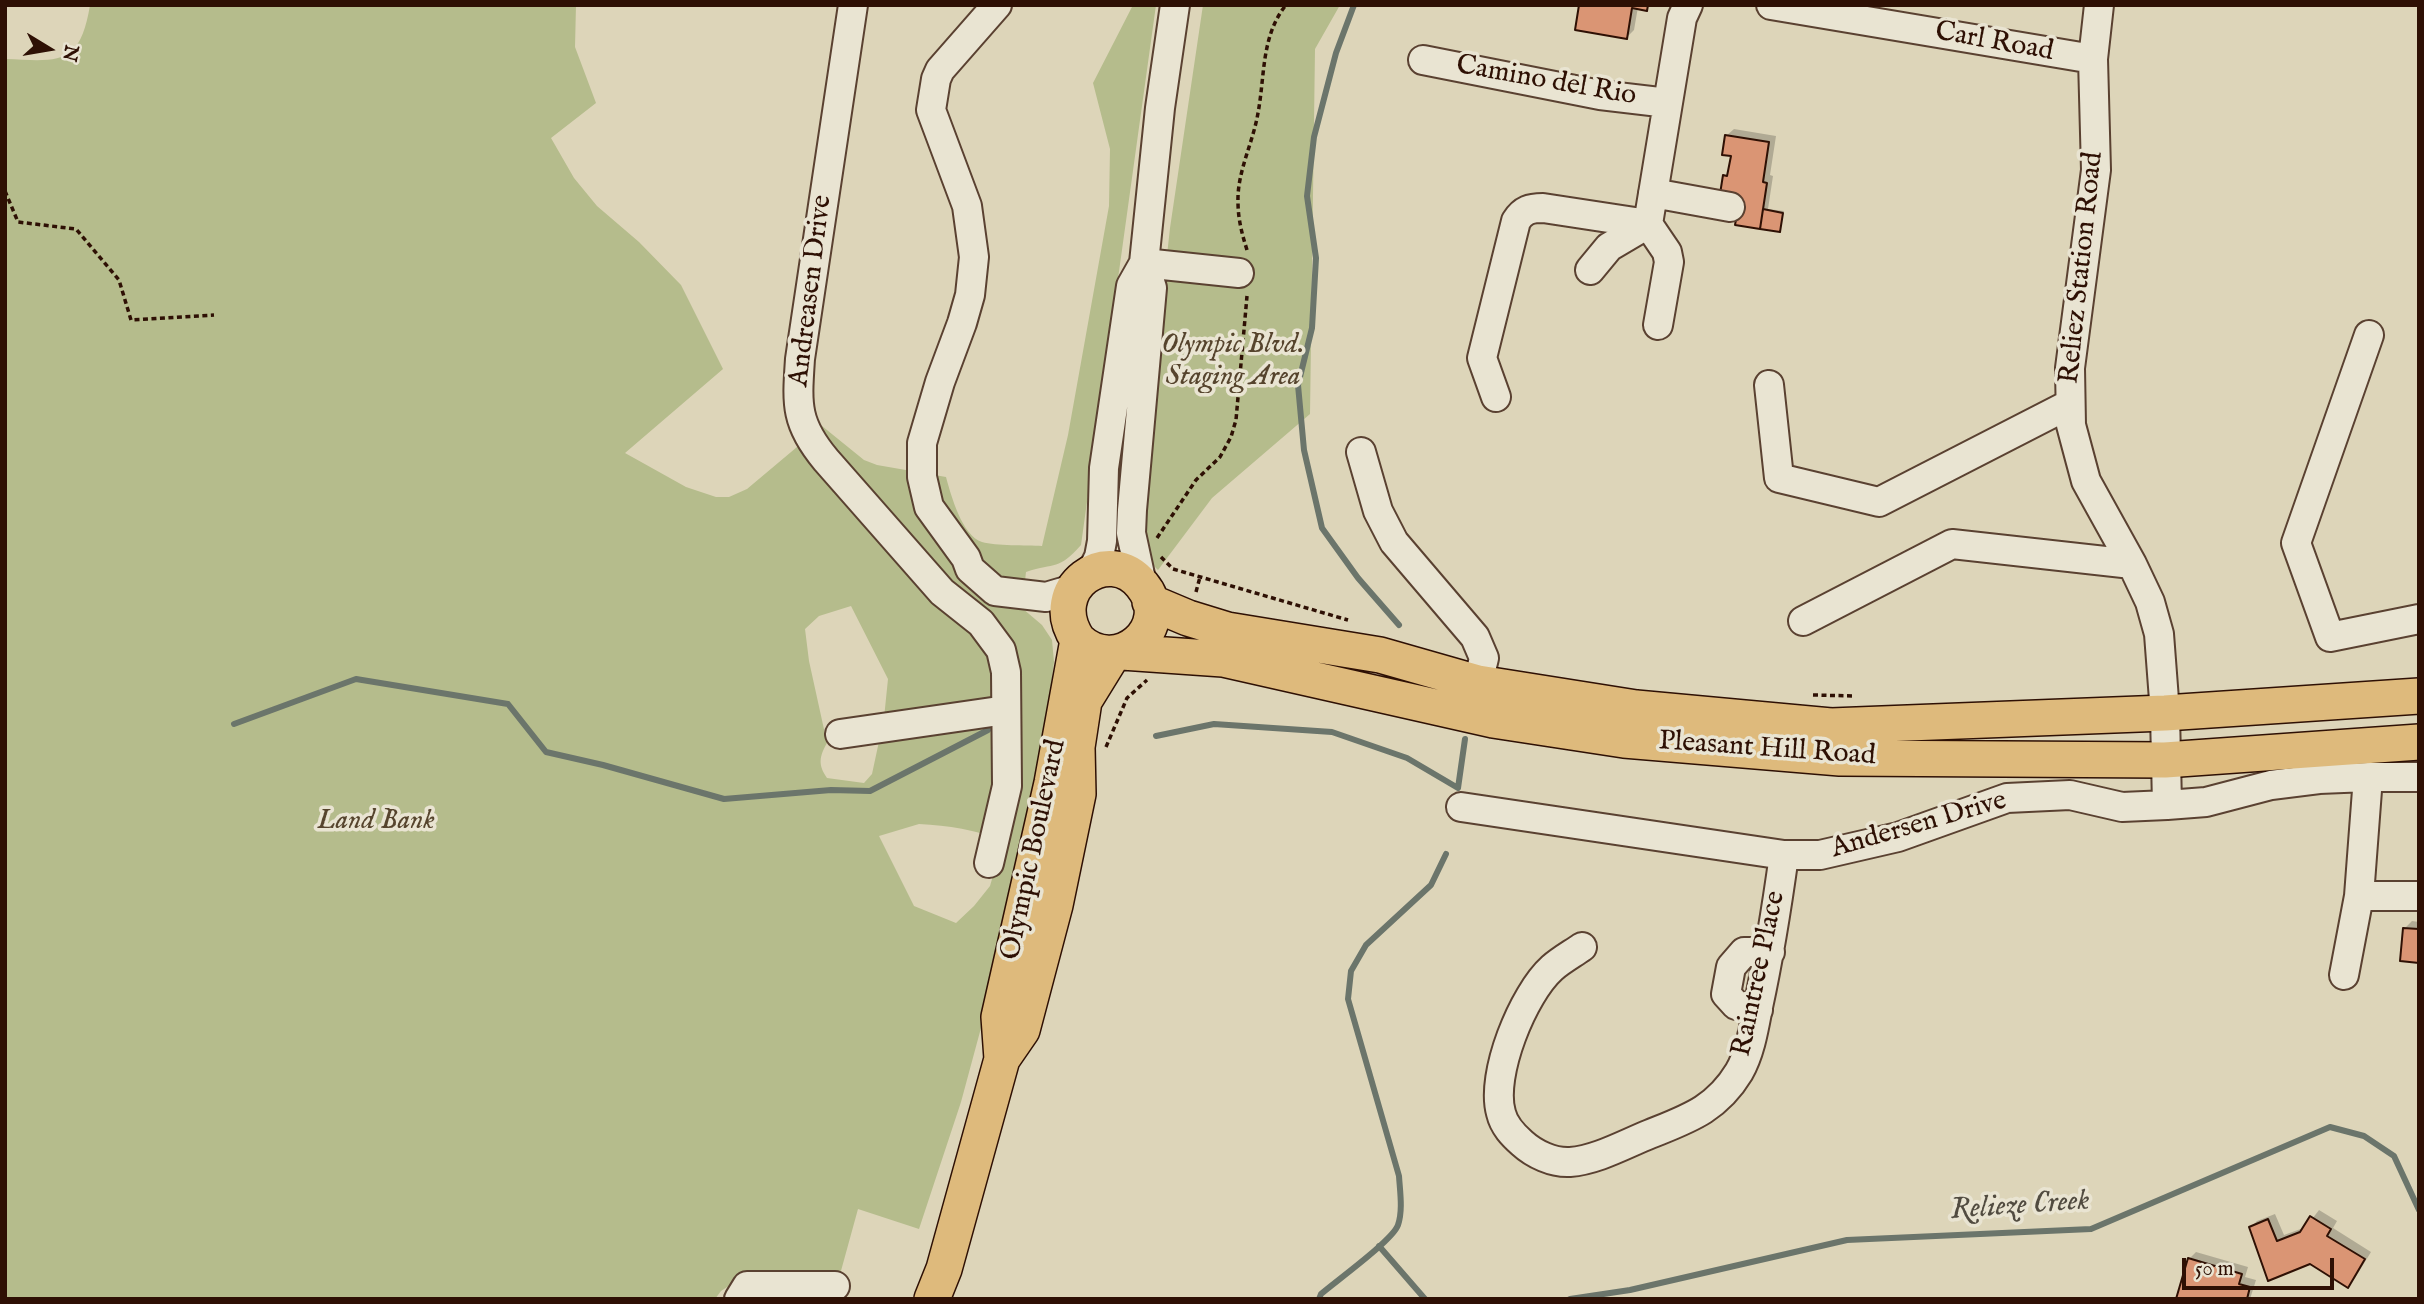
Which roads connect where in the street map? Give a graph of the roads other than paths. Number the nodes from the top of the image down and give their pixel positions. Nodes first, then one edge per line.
1 (853, 5) edge
2 (997, 5) edge
3 (1175, 5) edge
4 (1688, 5) edge
5 (1771, 5) edge
6 (2099, 5) edge
7 (2092, 59) junction
8 (1423, 60) dead end
9 (1668, 103) junction
10 (1653, 193) junction
11 (1730, 207) dead end
12 (1648, 224) junction
13 (1144, 263) junction
14 (1590, 271) dead end
15 (1239, 273) dead end
16 (1658, 325) dead end
17 (2369, 335) dead end
18 (1769, 385) dead end
19 (1496, 397) dead end
20 (2070, 404) junction
21 (1361, 452) dead end
22 (2132, 564) junction
23 (1147, 575) junction
24 (1071, 603) junction
25 (2419, 619) edge
26 (1803, 621) dead end
27 (1126, 654) junction
28 (1478, 683) junction
29 (2419, 696) edge
30 (1006, 710) junction
31 (2165, 713) junction
32 (840, 734) dead end
33 (2419, 742) edge
34 (2165, 760) junction
35 (2368, 777) junction
36 (2419, 777) edge
37 (2167, 805) junction
38 (1461, 807) dead end
39 (1784, 856) junction
40 (989, 863) dead end
41 (2359, 896) junction
42 (2419, 896) edge
43 (1582, 947) dead end
44 (2344, 975) dead end
45 (1002, 1059) junction
46 (835, 1286) dead end
47 (740, 1299) edge
48 (932, 1299) edge

1 - 30 street, Andreasen Drive
2 - 24 street
3 - 13 street, Olympic Boulevard
4 - 9 street
5 - 7 street, Carl Road
6 - 7 street, Reliez Station Road
7 - 20 street, Reliez Station Road
8 - 9 street, Camino del Rio
9 - 10 street
10 - 11 street
10 - 12 street
12 - 14 street
12 - 16 street
12 - 19 street
13 - 15 street
13 - 23 street, Olympic Boulevard
13 - 24 street, Olympic Boulevard
17 - 25 street
18 - 20 street
20 - 22 street, Reliez Station Road
21 - 28 street
22 - 26 street
22 - 31 street, Reliez Station Road
23 - 24 main road
23 - 27 main road, Olympic Boulevard
23 - 28 main road, Pleasant Hill Road
24 - 27 main road
24 - 45 main road, Olympic Boulevard
27 - 34 main road, Pleasant Hill Road
27 - 45 main road, Olympic Boulevard
28 - 31 main road, Pleasant Hill Road
29 - 31 main road, Pleasant Hill Road
30 - 32 street
30 - 40 street, Andreasen Drive
31 - 34 street, Reliez Station Road
33 - 34 main road, Pleasant Hill Road
34 - 37 street, Reliez Station Road
35 - 36 street, Andersen Drive
35 - 37 street, Andersen Drive
35 - 41 street
37 - 39 street, Andersen Drive
38 - 39 street, Andersen Drive
39 - 43 street, Raintree Place
41 - 42 street
41 - 44 street
45 - 48 main road, Olympic Boulevard
46 - 47 street

